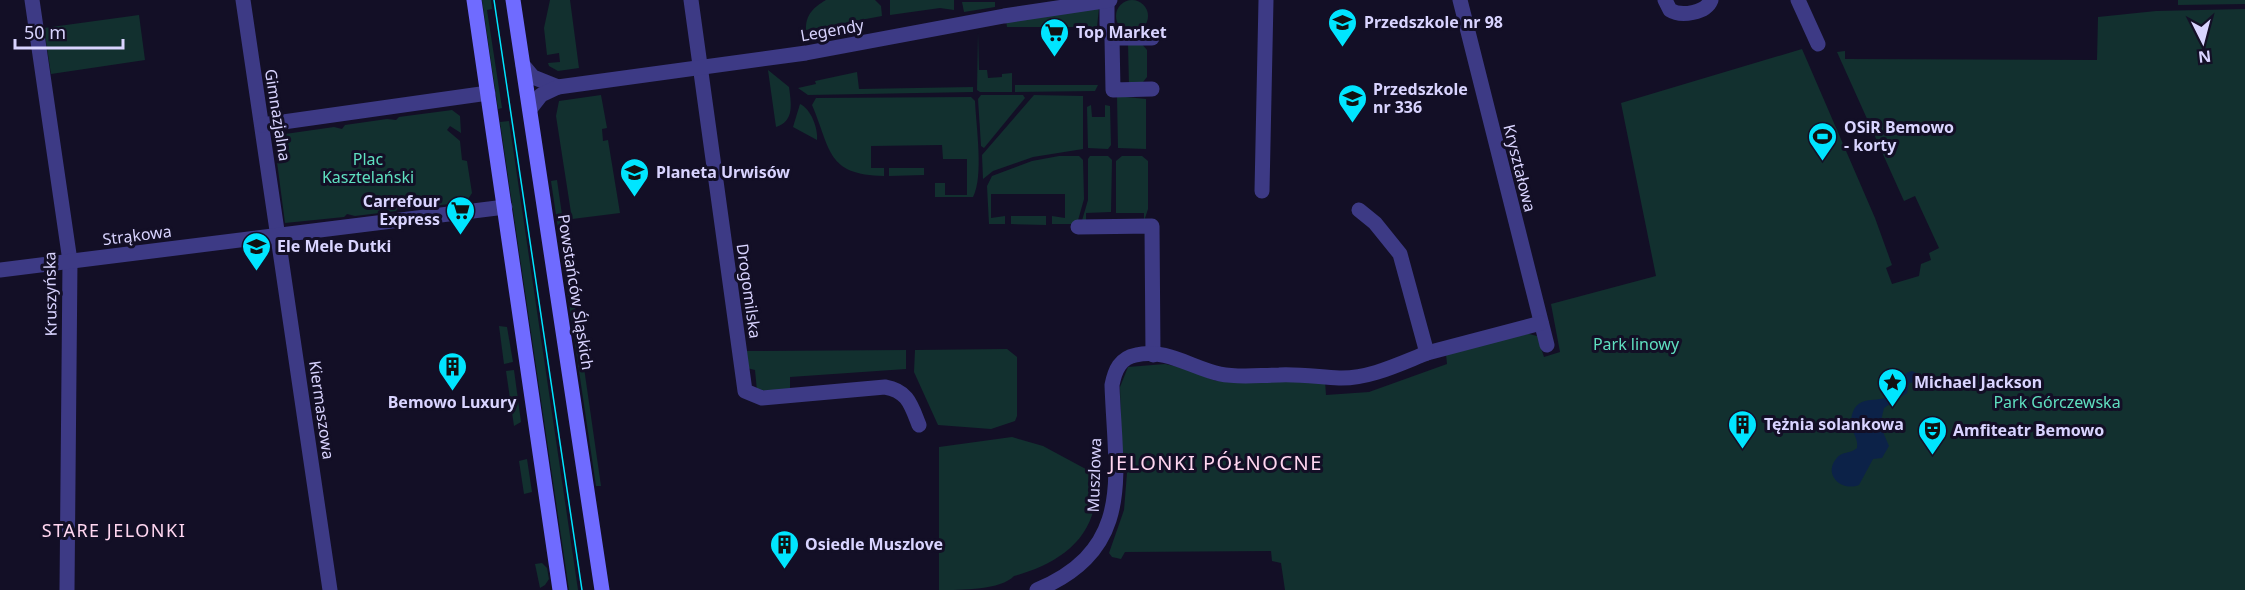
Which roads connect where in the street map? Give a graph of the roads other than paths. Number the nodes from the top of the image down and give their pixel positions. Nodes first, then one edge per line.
1 (32, 0) edge
2 (243, 0) edge
3 (474, 0) edge
4 (513, 0) edge
5 (691, 0) edge
6 (1109, 0) edge
7 (1266, 0) edge
8 (1460, 0) edge
9 (1665, 0) edge
10 (1711, 0) edge
11 (1798, 0) edge
12 (1112, 38) junction
13 (1152, 38) dead end
14 (1818, 44) dead end
15 (523, 65) junction
16 (700, 66) junction
17 (558, 87) junction
18 (1152, 89) dead end
19 (488, 93) junction
20 (530, 109) junction
21 (261, 125) junction
22 (1262, 191) dead end
23 (505, 207) junction
24 (1359, 210) dead end
25 (1078, 227) dead end
26 (279, 235) junction
27 (70, 261) junction
28 (0, 270) edge
29 (1541, 322) junction
30 (1547, 345) dead end
31 (1425, 347) junction
32 (1153, 355) junction
33 (919, 425) dead end
34 (67, 590) edge
35 (330, 590) edge
36 (560, 590) edge
37 (602, 590) edge
38 (1037, 590) edge

1 - 27 street, Kruszyńska
2 - 21 street, Gimnazjalna
3 - 19 main road
4 - 15 main road, Powstańców Śląskich
5 - 16 street, Drogomilska
6 - 12 street
6 - 16 street, Legendy
7 - 22 street
8 - 29 street, Kryształowa
9 - 10 street
11 - 14 street
12 - 13 street
12 - 18 street
15 - 17 street
15 - 20 main road, Powstańców Śląskich
16 - 17 street, Legendy
16 - 33 street, Drogomilska
17 - 20 street, Legendy
19 - 21 street
19 - 23 main road
20 - 37 main road, Powstańców Śląskich
21 - 26 street, Gimnazjalna
23 - 26 street
23 - 36 main road
24 - 31 street
25 - 32 street
26 - 27 street, Strąkowa
26 - 35 street, Kiermaszowa
27 - 28 street, Strąkowa
27 - 34 street, Kruszyńska
29 - 30 street, Kryształowa
29 - 31 street, Muszlowa
31 - 32 street, Muszlowa
32 - 38 street, Muszlowa

